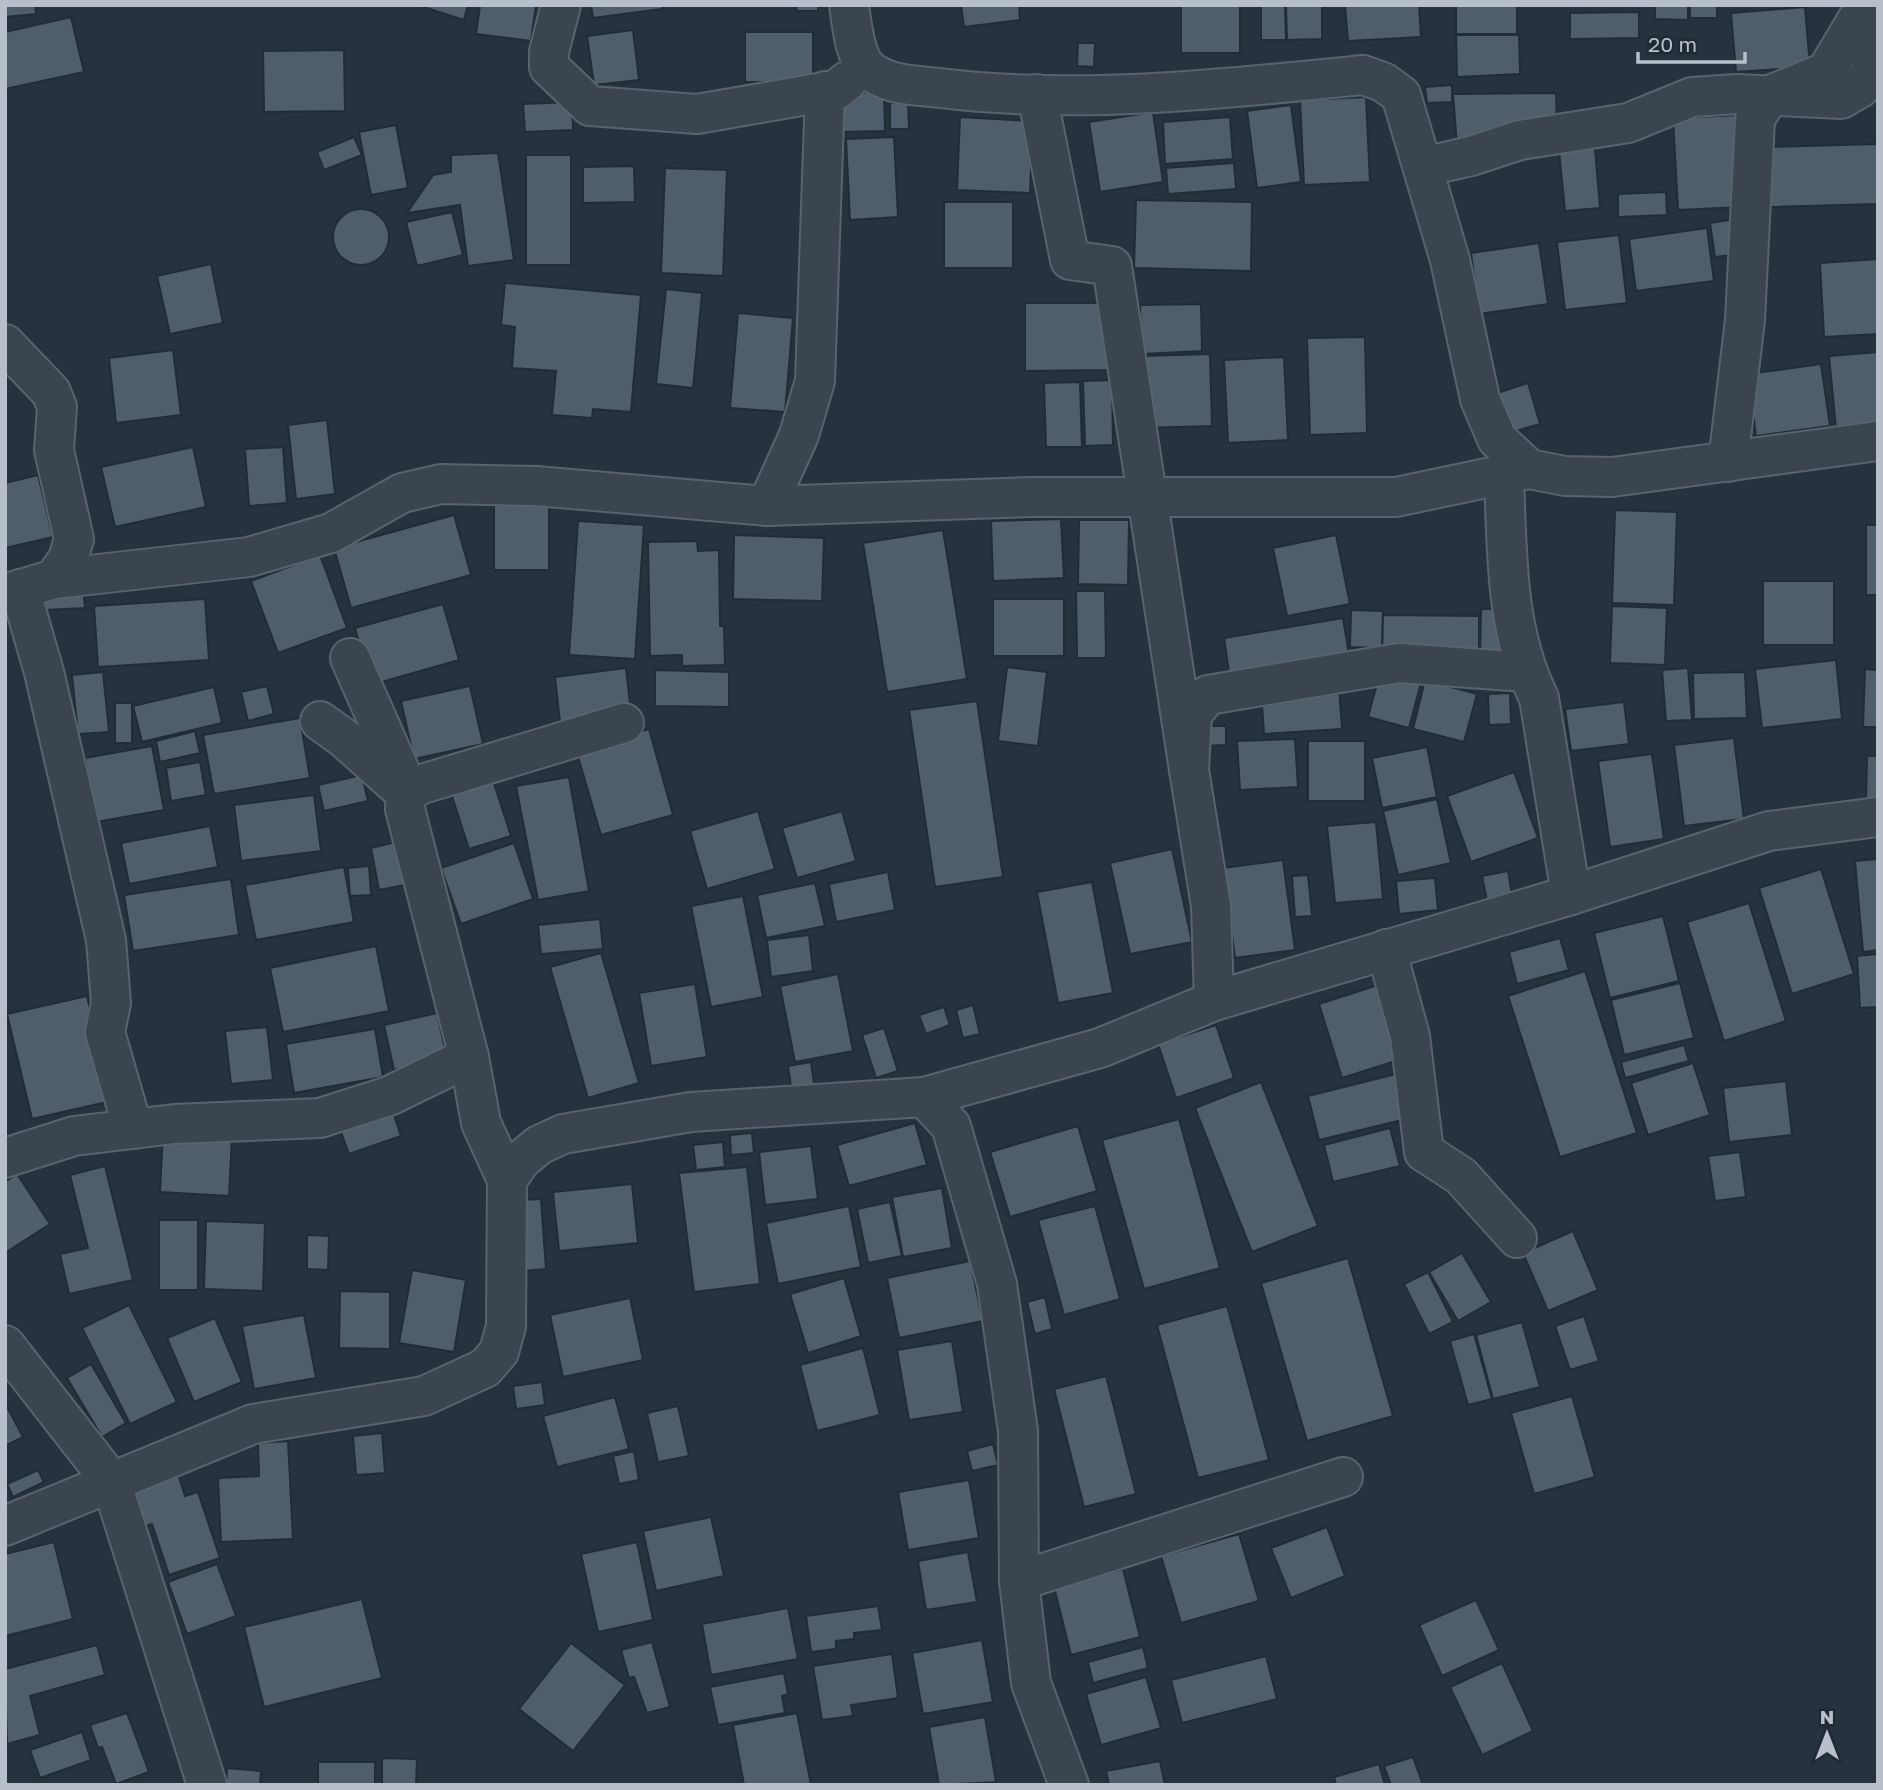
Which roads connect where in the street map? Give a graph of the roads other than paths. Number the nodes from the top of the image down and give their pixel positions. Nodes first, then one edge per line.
1 (561, 5) edge
2 (849, 5) edge
3 (1866, 5) edge
4 (1873, 5) edge
5 (866, 68) junction
6 (1875, 90) edge
7 (825, 91) junction
8 (1037, 94) junction
9 (1770, 95) junction
10 (1423, 167) junction
11 (5, 344) edge
12 (1878, 441) edge
13 (1728, 462) junction
14 (1516, 472) junction
15 (1146, 497) junction
16 (767, 506) junction
17 (26, 587) edge
18 (350, 657) dead end
19 (1526, 672) junction
20 (320, 722) dead end
21 (624, 723) dead end
22 (1189, 770) junction
23 (406, 794) junction
24 (1878, 817) edge
25 (1571, 895) junction
26 (1386, 949) junction
27 (1214, 1001) junction
28 (469, 1056) junction
29 (924, 1097) junction
30 (133, 1129) junction
31 (5, 1158) edge
32 (507, 1180) junction
33 (1517, 1238) dead end
34 (5, 1345) edge
35 (1343, 1477) dead end
36 (111, 1481) junction
37 (5, 1526) edge
38 (1019, 1581) junction
39 (1065, 1783) edge
40 (207, 1785) edge

1 - 7 street
2 - 5 street
3 - 9 street
4 - 6 street
5 - 7 street
5 - 8 street
6 - 9 street
7 - 16 street
8 - 10 street
8 - 15 street
9 - 10 street
9 - 13 street
10 - 14 street
11 - 17 street
12 - 13 street
13 - 14 street
14 - 15 street
14 - 19 street
15 - 16 street
15 - 22 street
16 - 17 street
17 - 30 street
18 - 23 street
19 - 22 street
19 - 25 street
20 - 23 street
21 - 23 street
22 - 27 street
23 - 28 street
24 - 25 street
25 - 26 street
26 - 27 street
26 - 33 street
27 - 29 street
28 - 30 street
28 - 32 street
29 - 32 street
29 - 38 street
30 - 31 street
32 - 36 street
34 - 36 street
35 - 38 street
36 - 37 street
36 - 40 street
38 - 39 street

